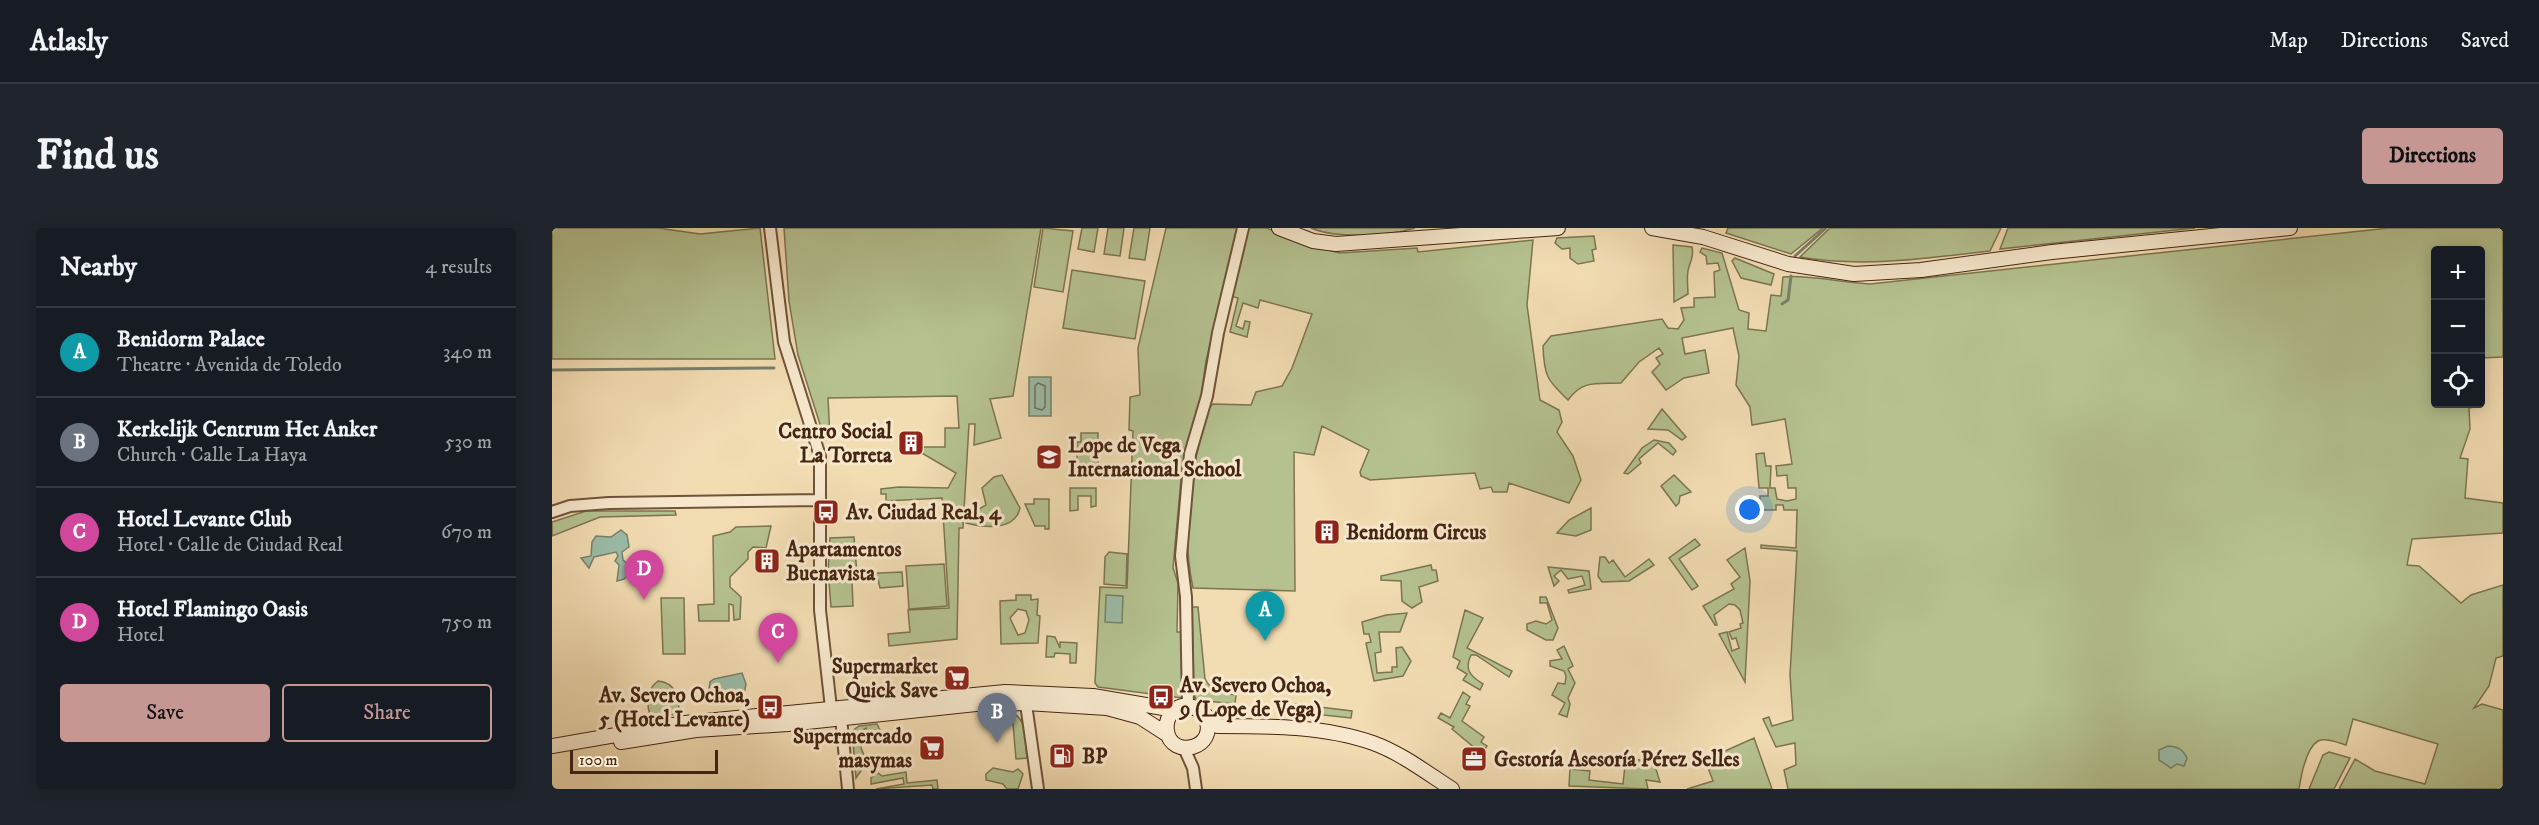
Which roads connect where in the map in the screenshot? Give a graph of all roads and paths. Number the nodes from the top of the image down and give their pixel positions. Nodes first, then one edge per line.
1 (770, 228) edge
2 (1243, 228) edge
3 (1279, 228) edge
4 (1558, 228) edge
5 (1652, 228) edge
6 (2289, 228) edge
7 (820, 500) junction
8 (552, 512) edge
9 (1025, 697) junction
10 (1181, 708) junction
11 (832, 716) junction
12 (1205, 716) junction
13 (1218, 726) junction
14 (1168, 735) junction
15 (1203, 740) junction
16 (552, 746) edge
17 (1184, 748) junction
18 (552, 755) edge
19 (1193, 768) junction
20 (848, 789) edge
21 (1038, 789) edge
22 (1196, 789) edge
23 (1452, 789) edge

1 - 7 street
2 - 10 street
3 - 4 street
5 - 6 street
7 - 8 street
7 - 11 street
9 - 10 street
9 - 11 street
9 - 14 street
9 - 21 street
10 - 12 street
10 - 14 street
11 - 16 street
11 - 18 street
11 - 20 street
12 - 13 street
12 - 15 street
13 - 15 street
13 - 23 street
14 - 17 street
15 - 17 street
15 - 19 street
17 - 19 street
19 - 22 street

